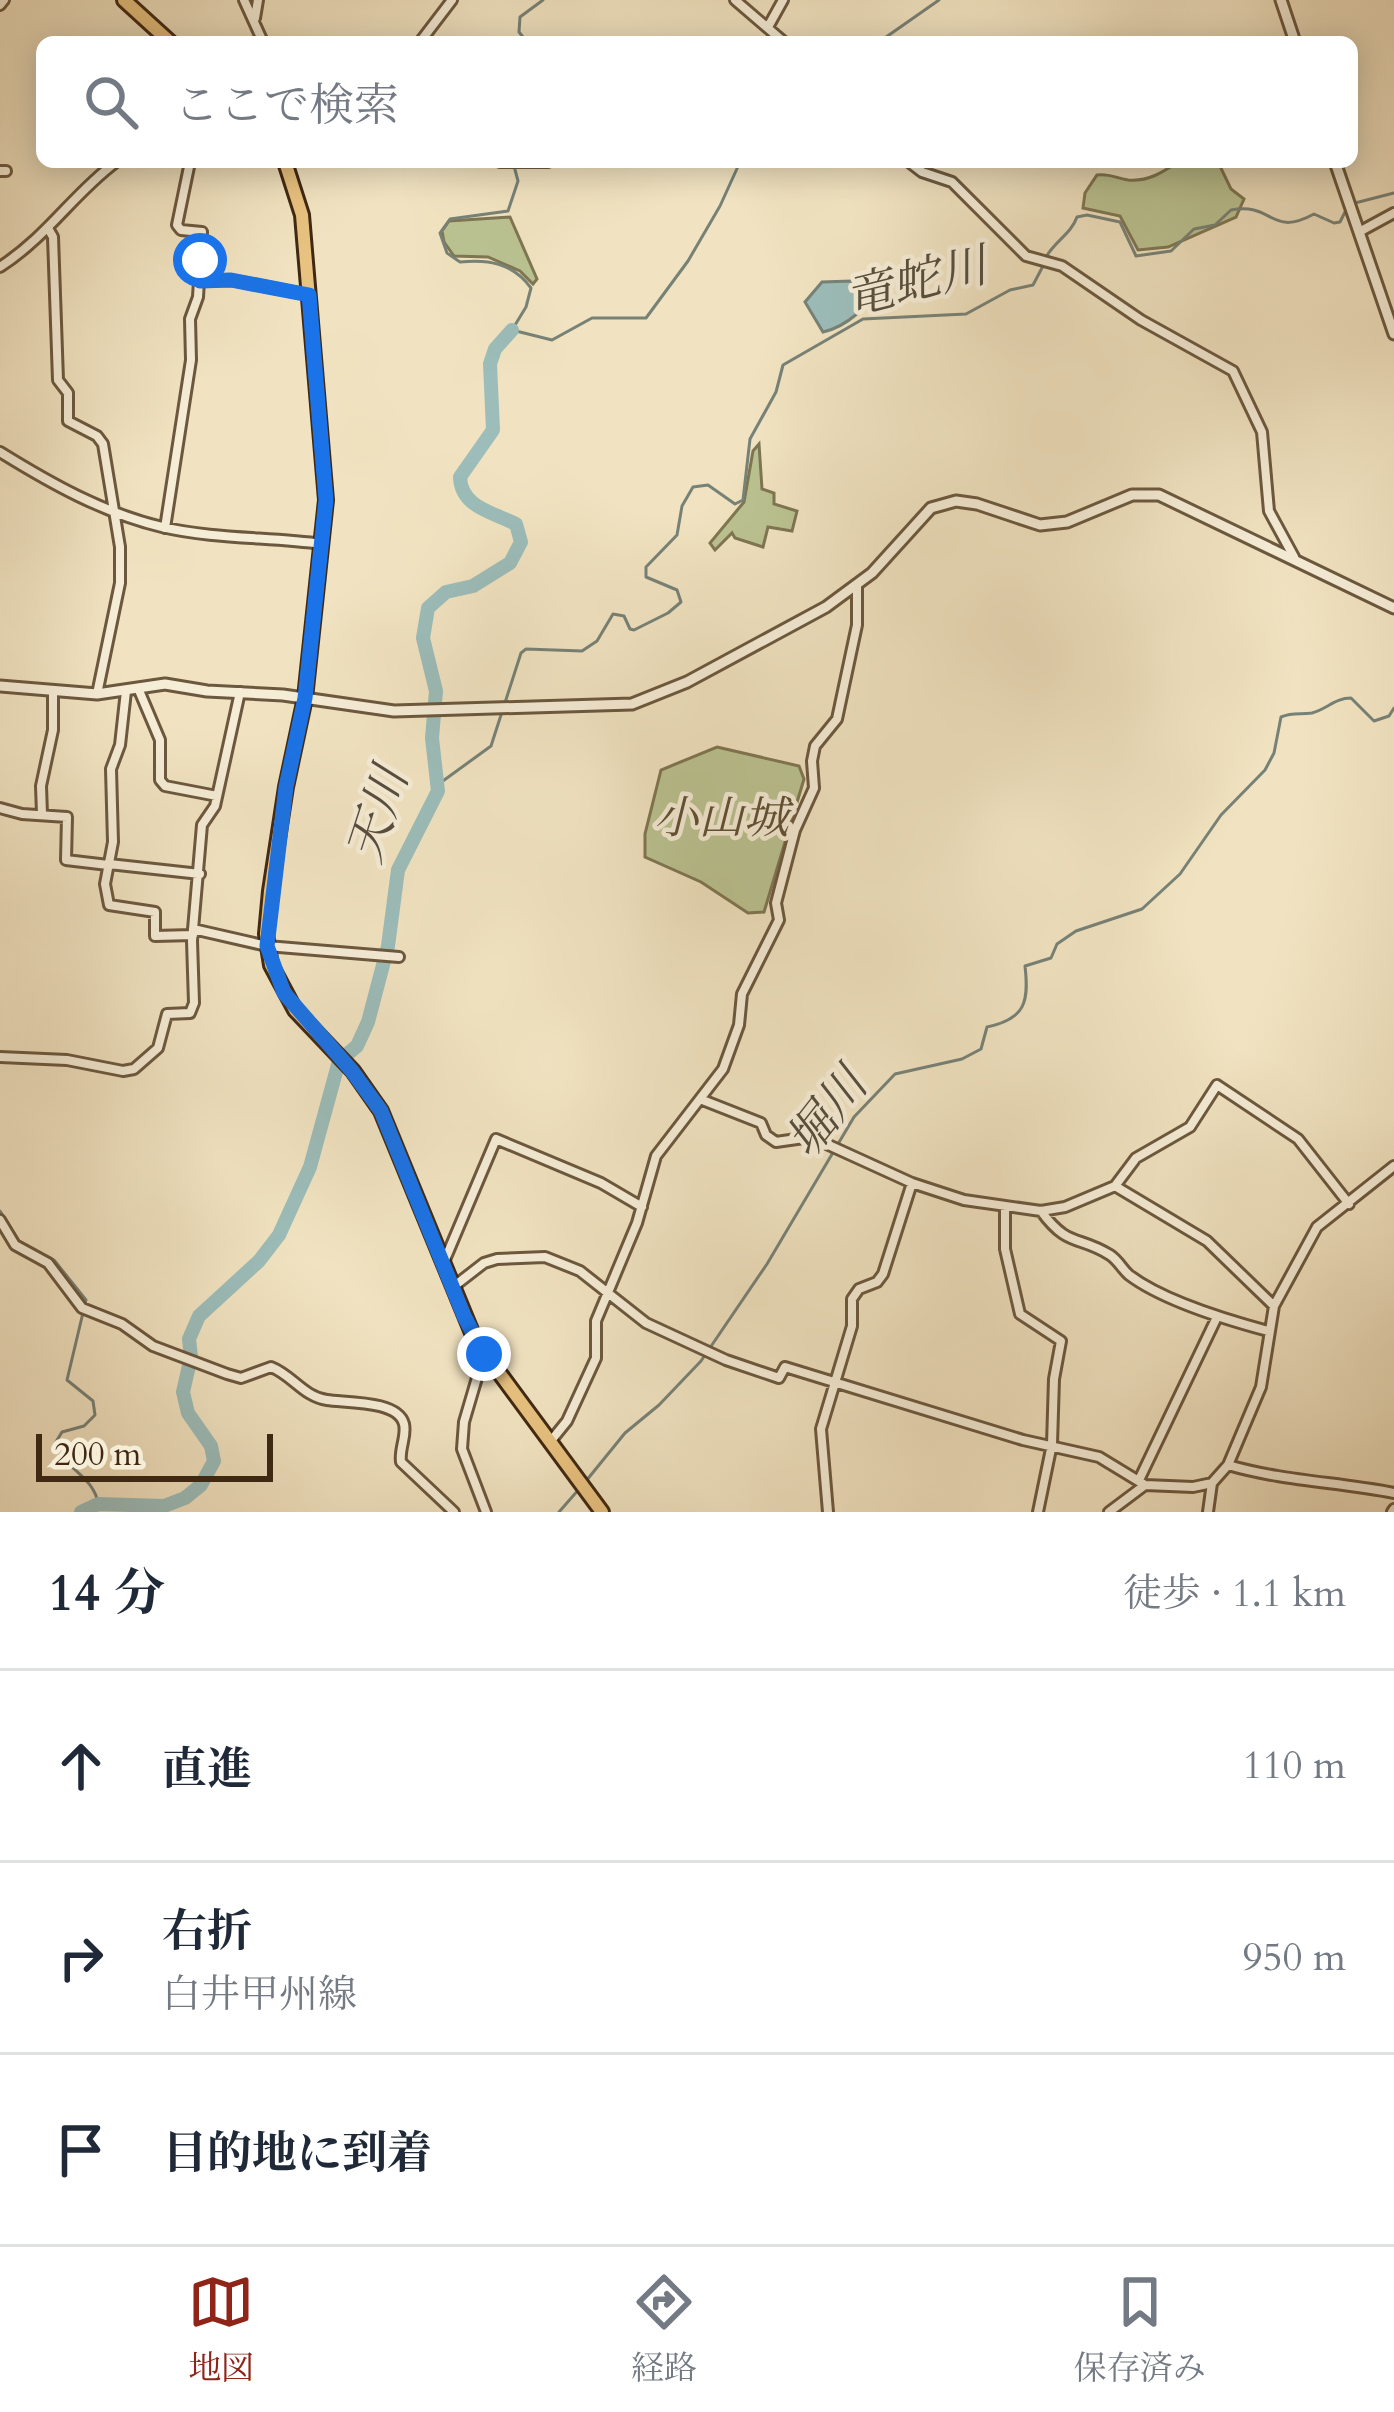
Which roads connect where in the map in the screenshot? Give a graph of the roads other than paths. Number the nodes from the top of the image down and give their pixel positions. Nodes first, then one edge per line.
1 (124, 0) edge
2 (244, 0) edge
3 (258, 0) edge
4 (452, 0) edge
5 (735, 0) edge
6 (783, 0) edge
7 (1281, 0) edge
8 (255, 20) junction
9 (768, 27) junction
10 (163, 36) edge
11 (261, 36) edge
12 (425, 36) edge
13 (778, 36) edge
14 (1293, 36) edge
15 (108, 168) edge
16 (189, 168) edge
17 (290, 168) edge
18 (917, 168) edge
19 (1337, 168) edge
20 (1394, 214) edge
21 (49, 230) junction
22 (1359, 232) junction
23 (0, 267) edge
24 (200, 281) junction
25 (309, 295) junction
26 (1391, 316) edge
27 (1394, 334) edge
28 (0, 452) edge
29 (114, 513) junction
30 (165, 528) junction
31 (322, 544) junction
32 (1294, 557) junction
33 (857, 585) junction
34 (1394, 608) edge
35 (0, 686) edge
36 (138, 688) junction
37 (126, 691) junction
38 (240, 692) junction
39 (53, 693) junction
40 (97, 694) junction
41 (305, 698) junction
42 (217, 796) junction
43 (0, 808) edge
44 (42, 814) junction
45 (109, 864) junction
46 (200, 874) junction
47 (193, 932) junction
48 (267, 946) junction
49 (399, 957) dead end
50 (0, 1055) edge
51 (700, 1099) junction
52 (1394, 1166) edge
53 (912, 1183) junction
54 (1114, 1186) junction
55 (1348, 1204) junction
56 (642, 1207) junction
57 (1005, 1207) junction
58 (1041, 1211) junction
59 (0, 1220) edge
60 (443, 1263) junction
61 (452, 1287) junction
62 (606, 1291) junction
63 (1274, 1306) junction
64 (1217, 1317) junction
65 (1268, 1330) junction
66 (484, 1354) junction
67 (836, 1383) junction
68 (549, 1442) junction
69 (1052, 1444) junction
70 (1228, 1465) junction
71 (1142, 1482) junction
72 (1212, 1483) junction
73 (1394, 1493) edge
74 (454, 1512) edge
75 (486, 1512) edge
76 (602, 1512) edge
77 (828, 1512) edge
78 (1037, 1512) edge
79 (1109, 1512) edge
80 (1208, 1512) edge

1 - 10 main road
2 - 8 street
3 - 8 street
4 - 12 street
5 - 9 street
6 - 9 street
7 - 14 street
8 - 11 street
9 - 13 street
15 - 21 street
16 - 24 street
17 - 25 main road
18 - 32 street
19 - 22 street
20 - 22 street
21 - 23 street
21 - 29 street
22 - 26 street
24 - 25 street
24 - 30 street
25 - 31 main road
26 - 27 street
28 - 29 street
29 - 30 street
29 - 40 street
30 - 31 street
31 - 41 main road
32 - 33 street
32 - 34 street
33 - 41 street
33 - 51 street
35 - 39 street
36 - 37 street
36 - 38 street
36 - 42 street
37 - 40 street
37 - 45 street
38 - 41 street
38 - 42 street
39 - 40 street
39 - 44 street
41 - 48 main road
42 - 46 street
43 - 44 street
44 - 45 street
45 - 46 street
45 - 47 street
46 - 47 street
47 - 48 street
47 - 50 street
48 - 49 street
48 - 60 main road
51 - 53 street
51 - 56 street
52 - 55 street
53 - 57 street
53 - 67 street
54 - 55 street
54 - 58 street
54 - 63 street
55 - 63 street
56 - 60 street
56 - 62 street
57 - 58 street
57 - 69 street
58 - 64 street
59 - 74 street
60 - 61 main road
61 - 62 street
61 - 66 main road
62 - 67 street
62 - 68 street
63 - 65 street
64 - 65 street
64 - 71 street
65 - 70 street
66 - 68 main road
66 - 75 street
67 - 69 street
67 - 77 street
68 - 76 main road
69 - 71 street
69 - 78 street
70 - 72 street
70 - 73 street
71 - 72 street
71 - 79 street
72 - 80 street

